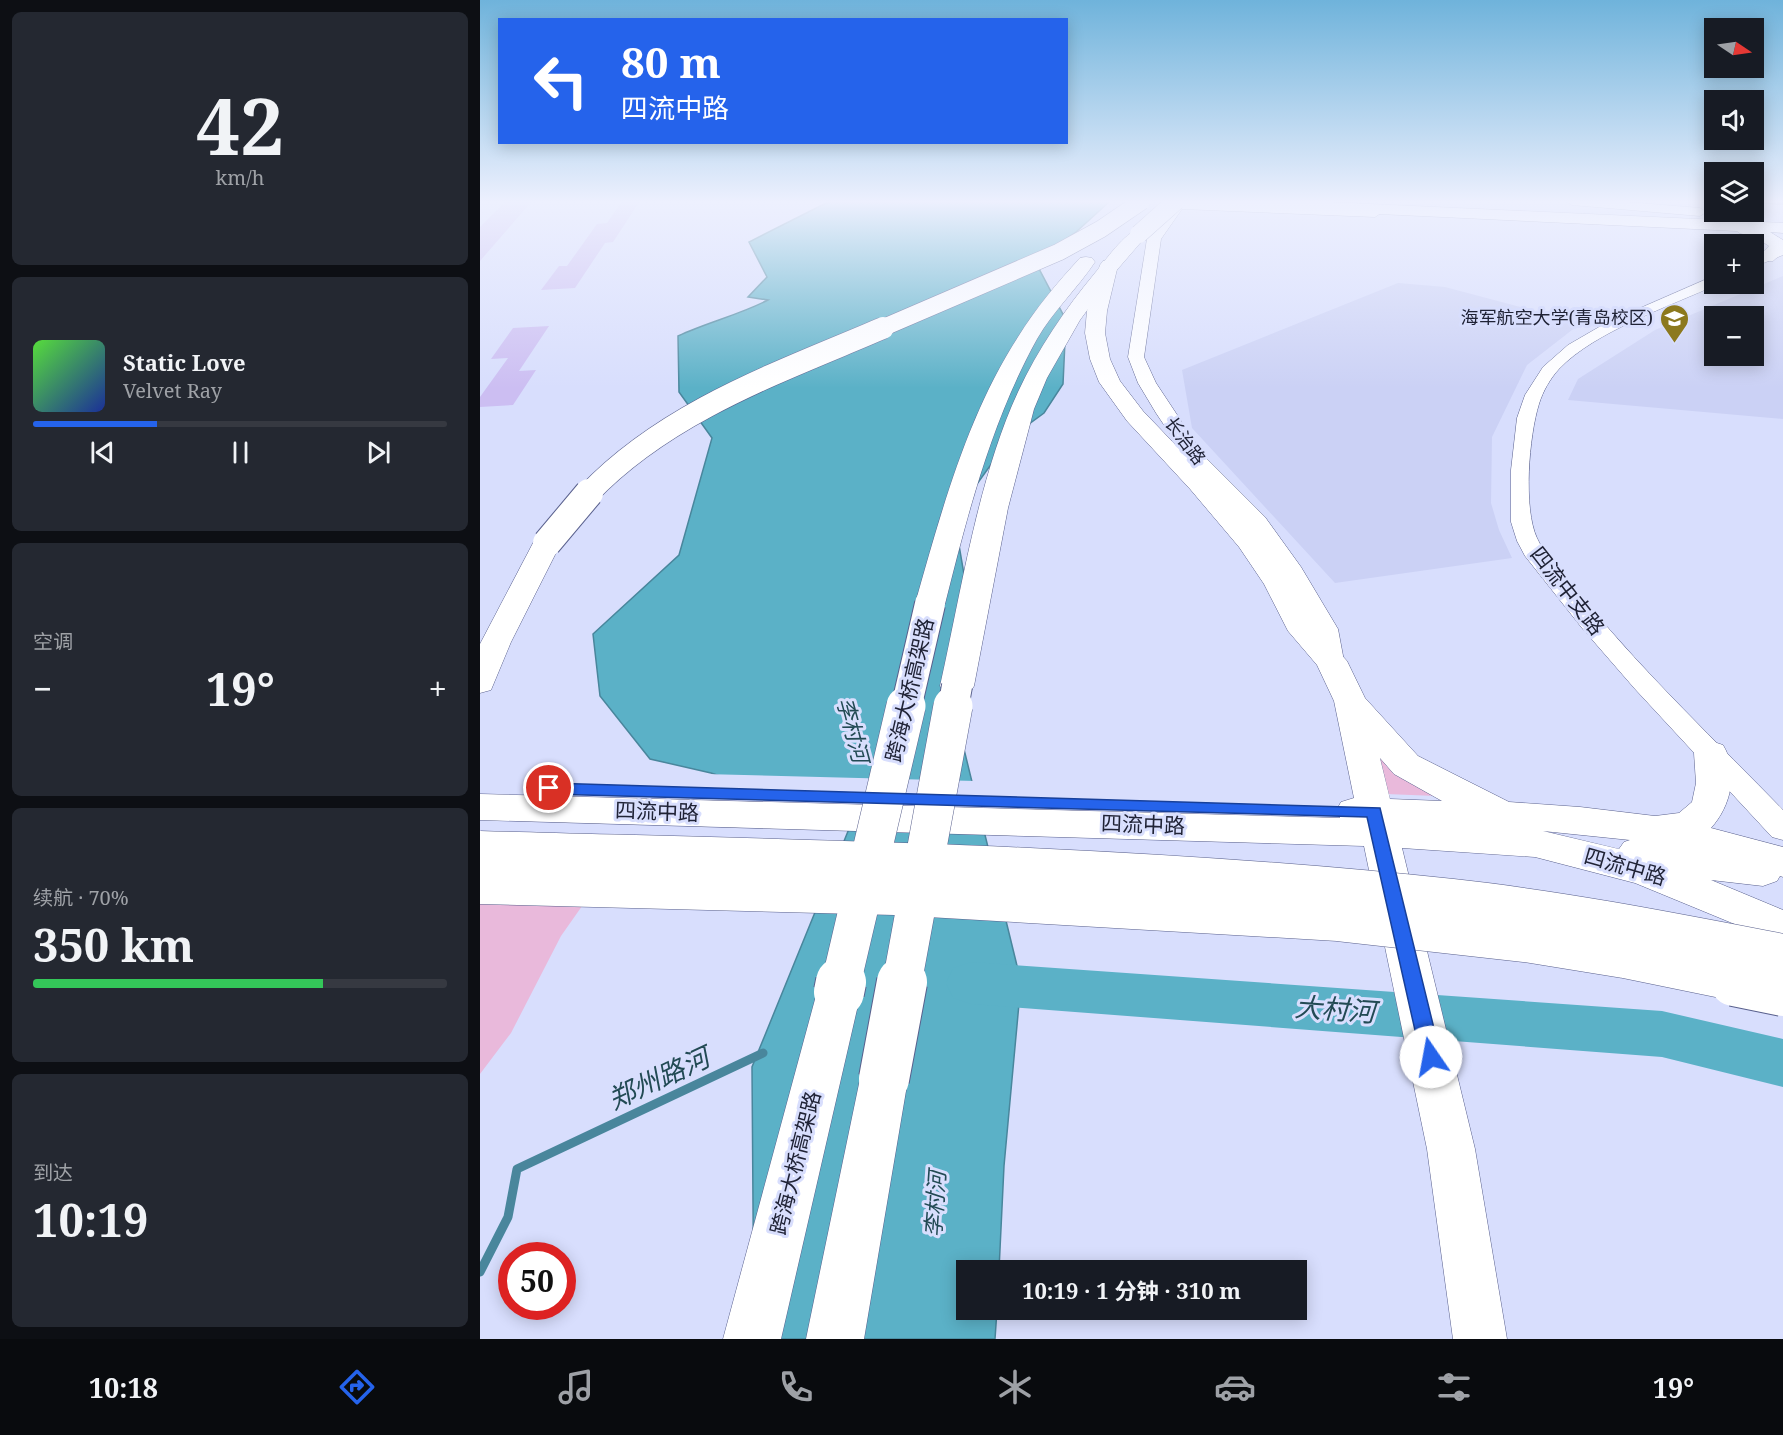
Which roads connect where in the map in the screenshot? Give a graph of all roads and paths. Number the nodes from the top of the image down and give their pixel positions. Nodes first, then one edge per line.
1 (1032, 263) edge
2 (1086, 263) edge
3 (1150, 263) edge
4 (1109, 265) joint
5 (1704, 285) edge
6 (1331, 661) junction
7 (480, 683) edge
8 (1350, 701) junction
9 (1712, 753) junction
10 (487, 797) edge
11 (1508, 816) junction
12 (1376, 823) junction
13 (1653, 829) junction
14 (1783, 829) edge
15 (1535, 843) junction
16 (480, 850) edge
17 (1783, 862) edge
18 (1783, 872) edge
19 (480, 885) edge
20 (1783, 928) edge
21 (1783, 952) edge
22 (1783, 992) edge
23 (752, 1339) edge
24 (835, 1339) edge
25 (1480, 1339) edge

1 - 7 main road, bridge
2 - 23 highway, 跨海大桥高架路, bridge
3 - 6 street, 长治路
4 - 6 main road
4 - 24 highway, 跨海大桥高架路, bridge
5 - 9 street, 四流中支路
6 - 8 main road
8 - 11 main road
8 - 12 main road
9 - 13 main road
9 - 14 street, 四流中支路
10 - 12 main road, 四流中路, bridge
11 - 12 main road, 四流中路
11 - 13 main road, 四流中路
12 - 15 main road, 四流中路
12 - 25 main road
13 - 17 main road, 四流中路
15 - 18 main road
15 - 20 main road, 四流中路
16 - 21 main road, bridge
19 - 22 main road, bridge

